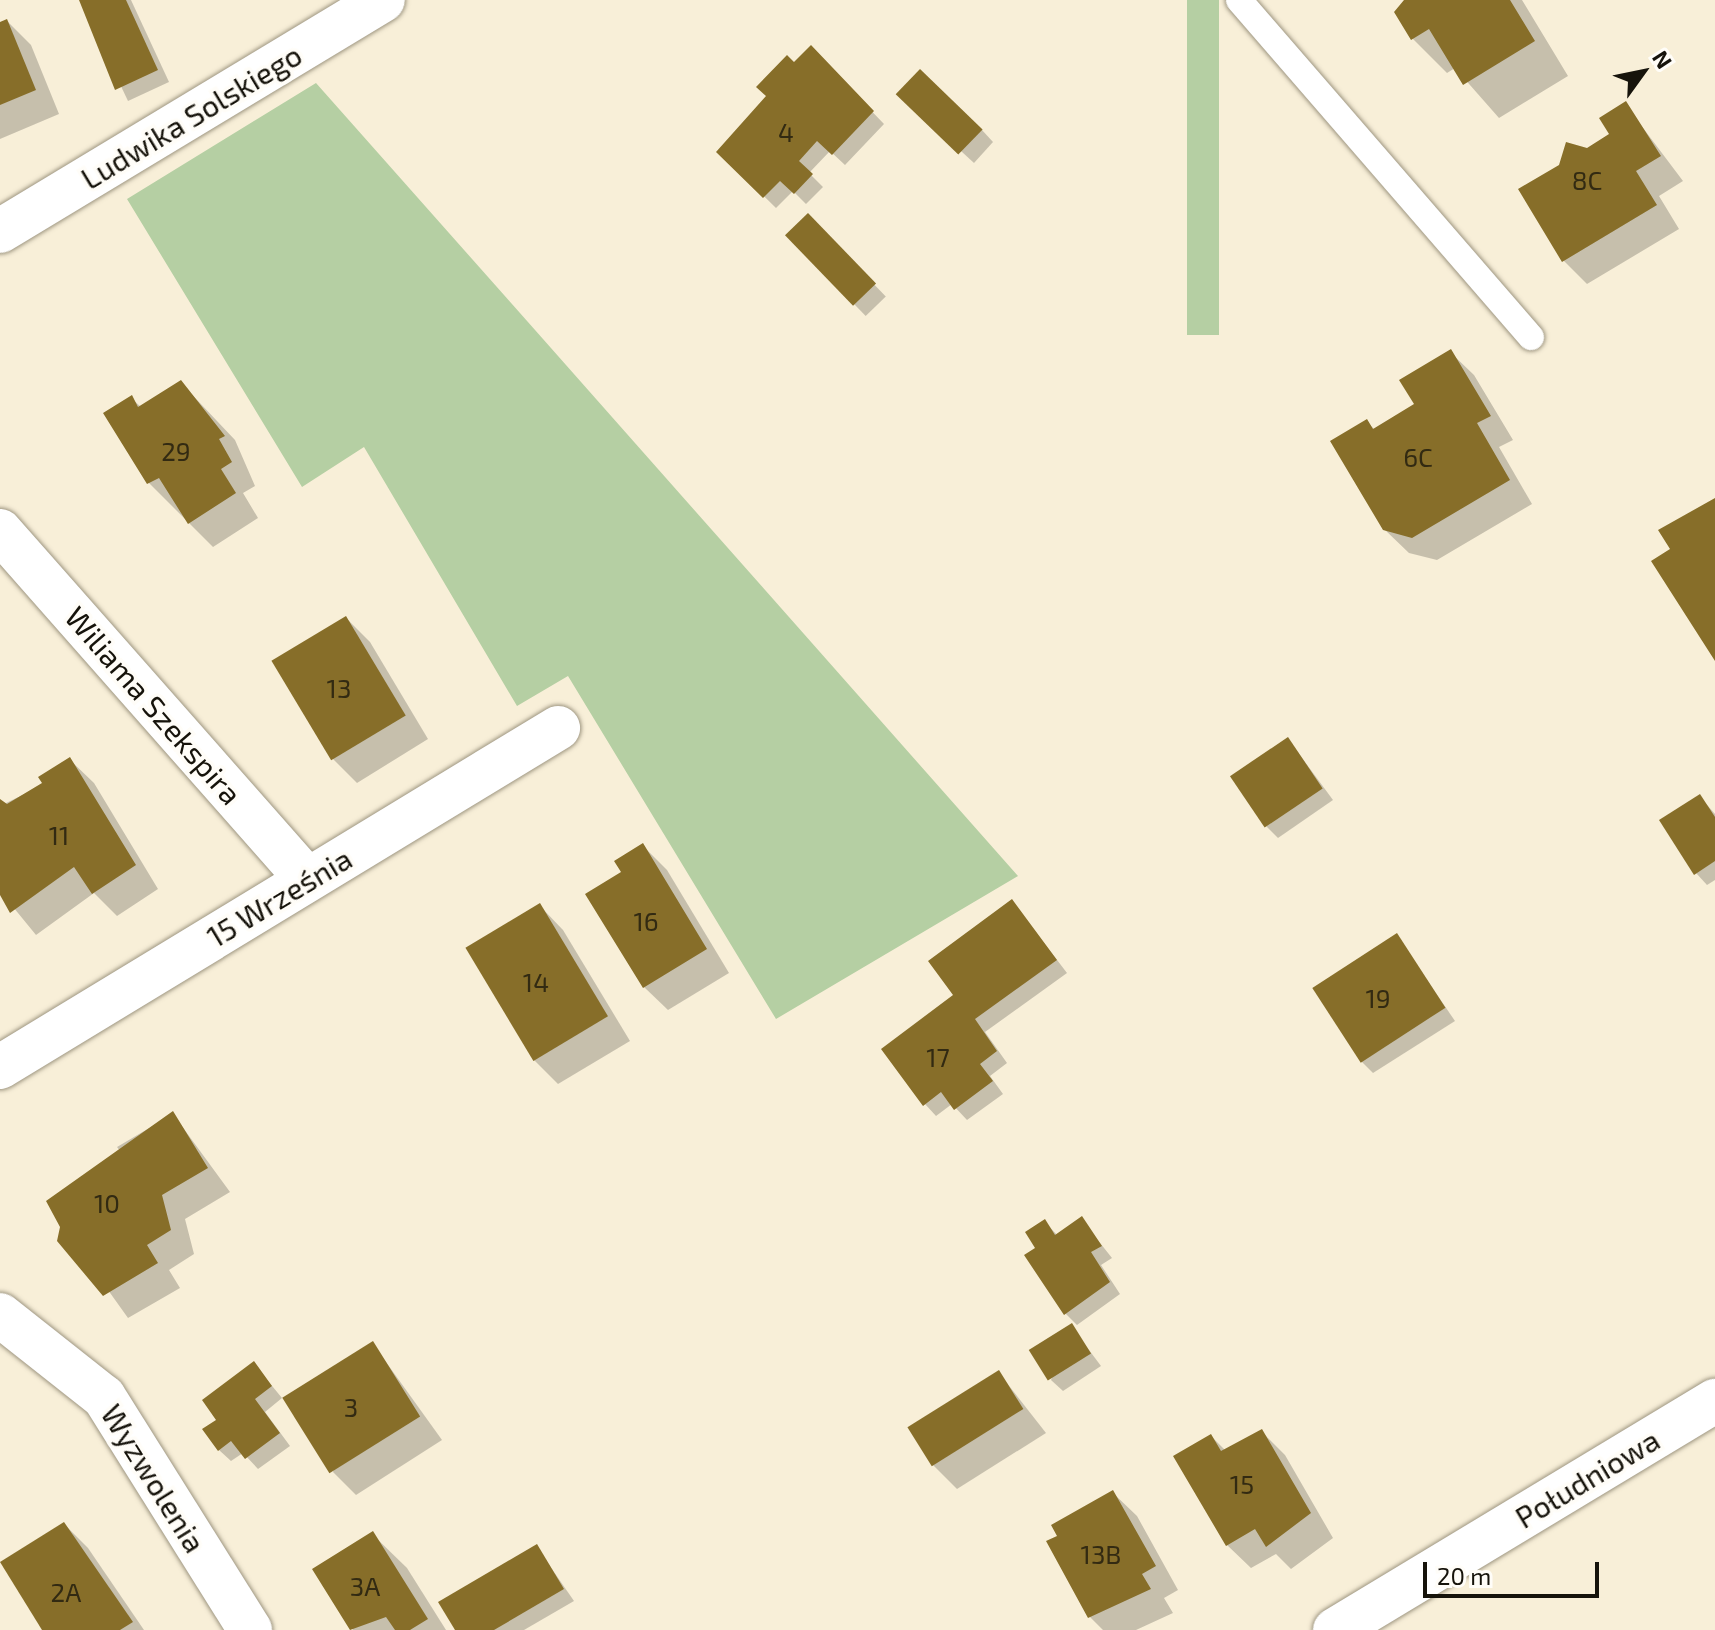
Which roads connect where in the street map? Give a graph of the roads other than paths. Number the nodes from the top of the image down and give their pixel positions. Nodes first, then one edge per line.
1 (383, 0) edge
2 (1239, 0) edge
3 (0, 231) edge
4 (1531, 337) dead end
5 (0, 531) edge
6 (558, 728) dead end
7 (307, 879) junction
8 (0, 1067) edge
9 (0, 1315) edge
10 (1715, 1401) edge
11 (250, 1630) edge
12 (1335, 1630) edge

1 - 3 street, Ludwika Solskiego
2 - 4 lane
5 - 7 street, Wiliama Szekspira
6 - 7 street, 15 Września
7 - 8 street, 15 Września
9 - 11 street, Wyzwolenia
10 - 12 street, Południowa

